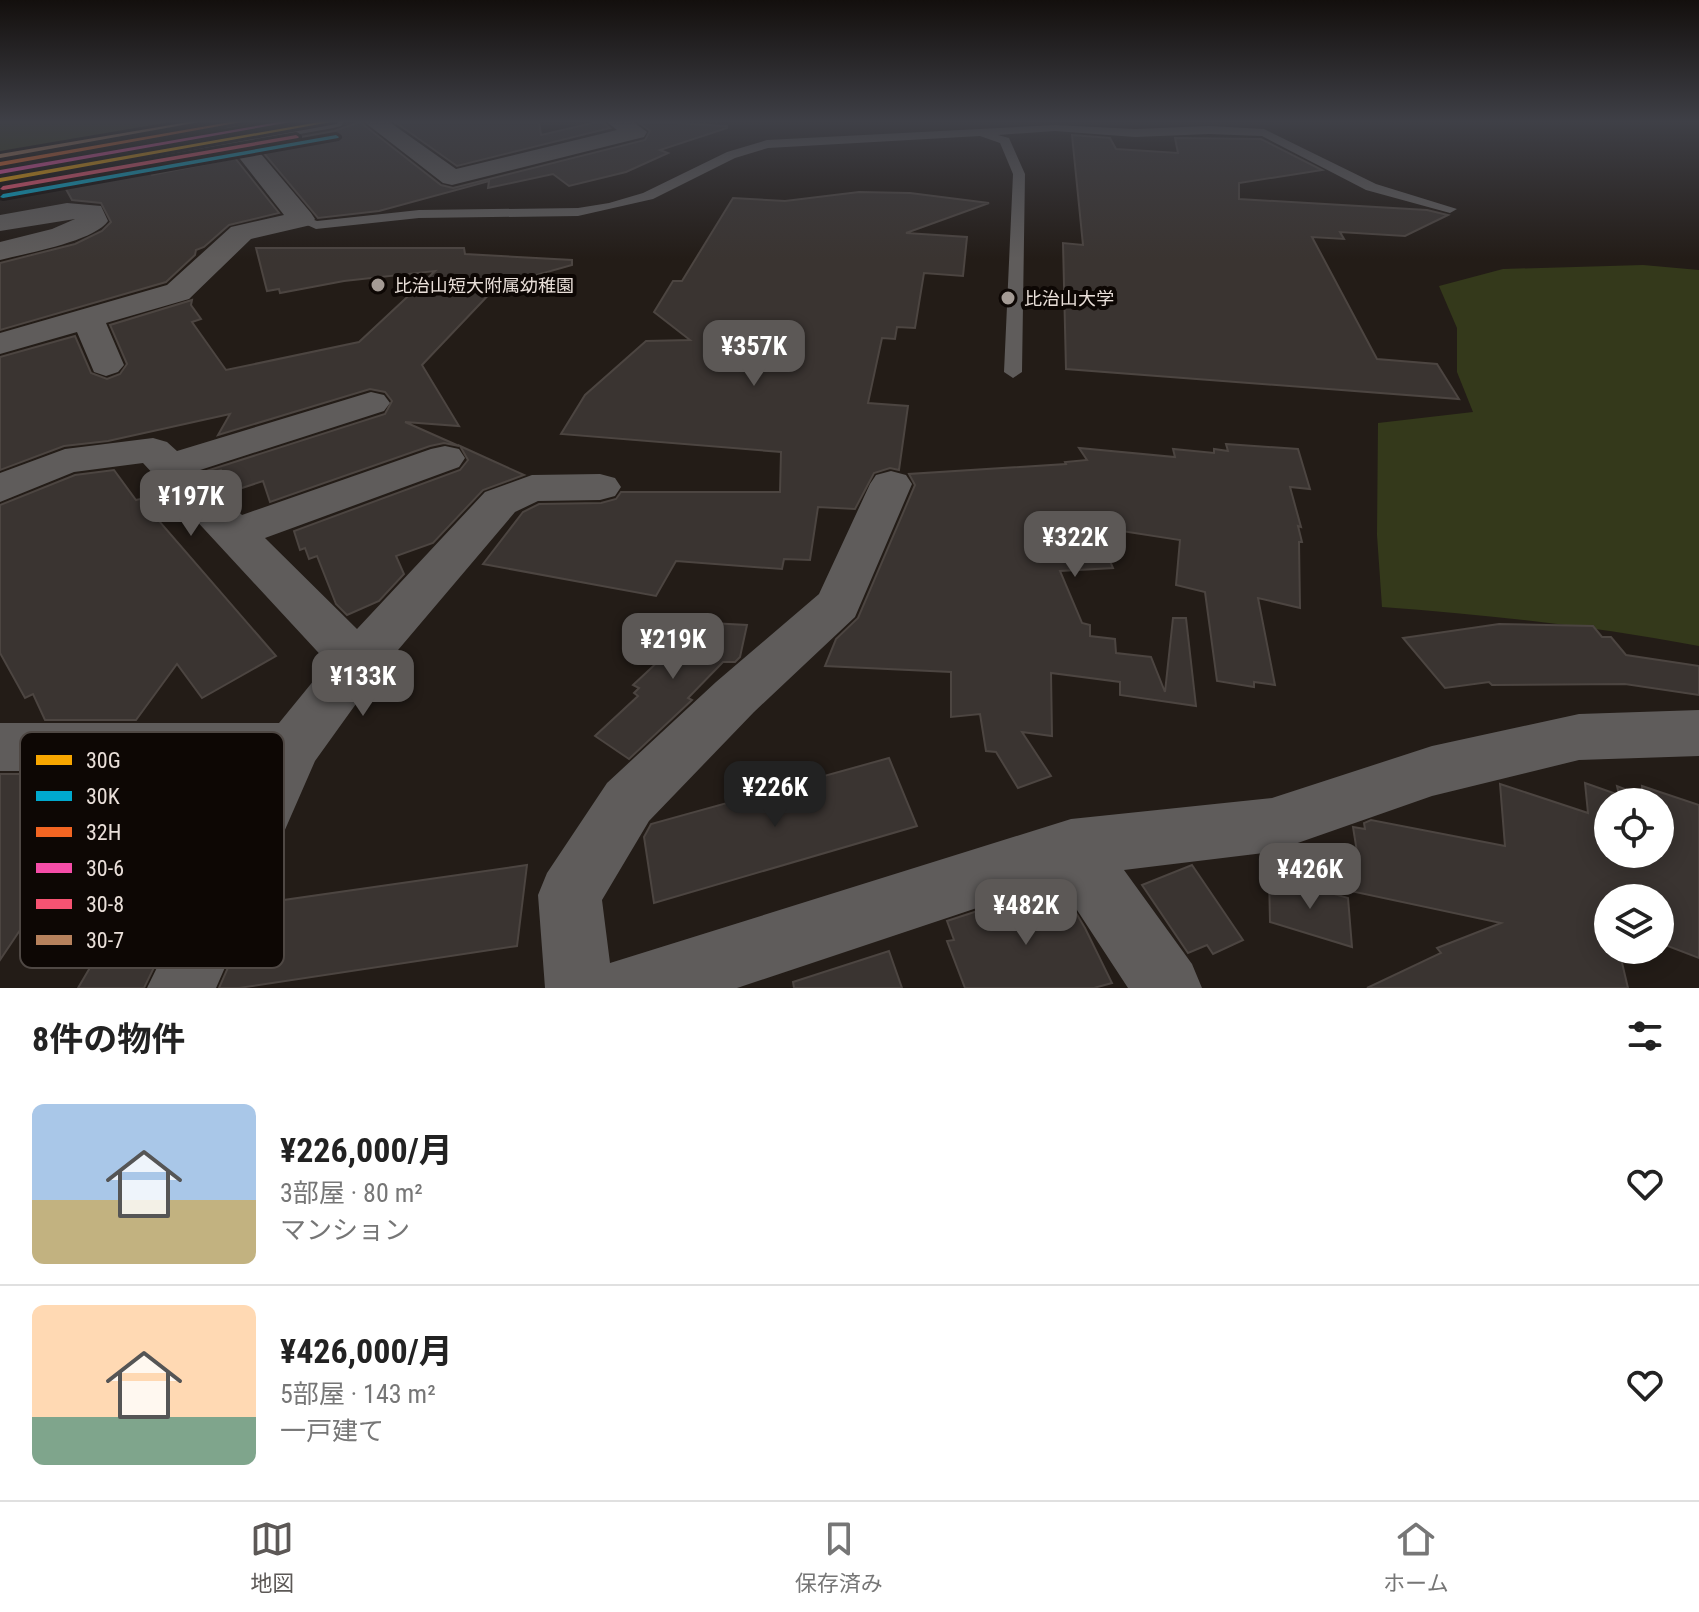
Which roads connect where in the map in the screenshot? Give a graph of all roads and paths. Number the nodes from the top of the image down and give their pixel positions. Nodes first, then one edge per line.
1 (32, 167) edge
2 (68, 167) edge
3 (258, 167) edge
4 (437, 167) edge
5 (496, 167) edge
6 (706, 167) edge
7 (1016, 167) edge
8 (1332, 167) edge
9 (0, 172) edge
10 (0, 180) edge
11 (1450, 209) dead end
12 (301, 219) junction
13 (0, 223) edge
14 (0, 251) edge
15 (88, 318) junction
16 (0, 344) edge
17 (106, 365) dead end
18 (1013, 372) dead end
19 (371, 403) dead end
20 (445, 458) dead end
21 (169, 467) junction
22 (891, 484) dead end
23 (600, 487) dead end
24 (0, 489) edge
25 (233, 534) junction
26 (358, 662) junction
27 (1699, 733) edge
28 (284, 747) edge
29 (293, 747) junction
30 (284, 766) edge
31 (1071, 848) junction
32 (190, 968) edge
33 (181, 988) edge
34 (579, 988) edge
35 (634, 988) edge
36 (1168, 988) edge

1 - 9 main road
2 - 10 main road
3 - 12 street
4 - 5 street
6 - 12 lane
7 - 18 lane
8 - 11 lane
12 - 15 street
13 - 14 street
15 - 16 street
15 - 17 street
19 - 21 street
20 - 25 street
21 - 24 street
21 - 25 street
22 - 34 street
23 - 26 street
25 - 26 street
26 - 29 street
27 - 31 street
28 - 29 street
29 - 30 street
31 - 35 street
31 - 36 street
32 - 33 street

